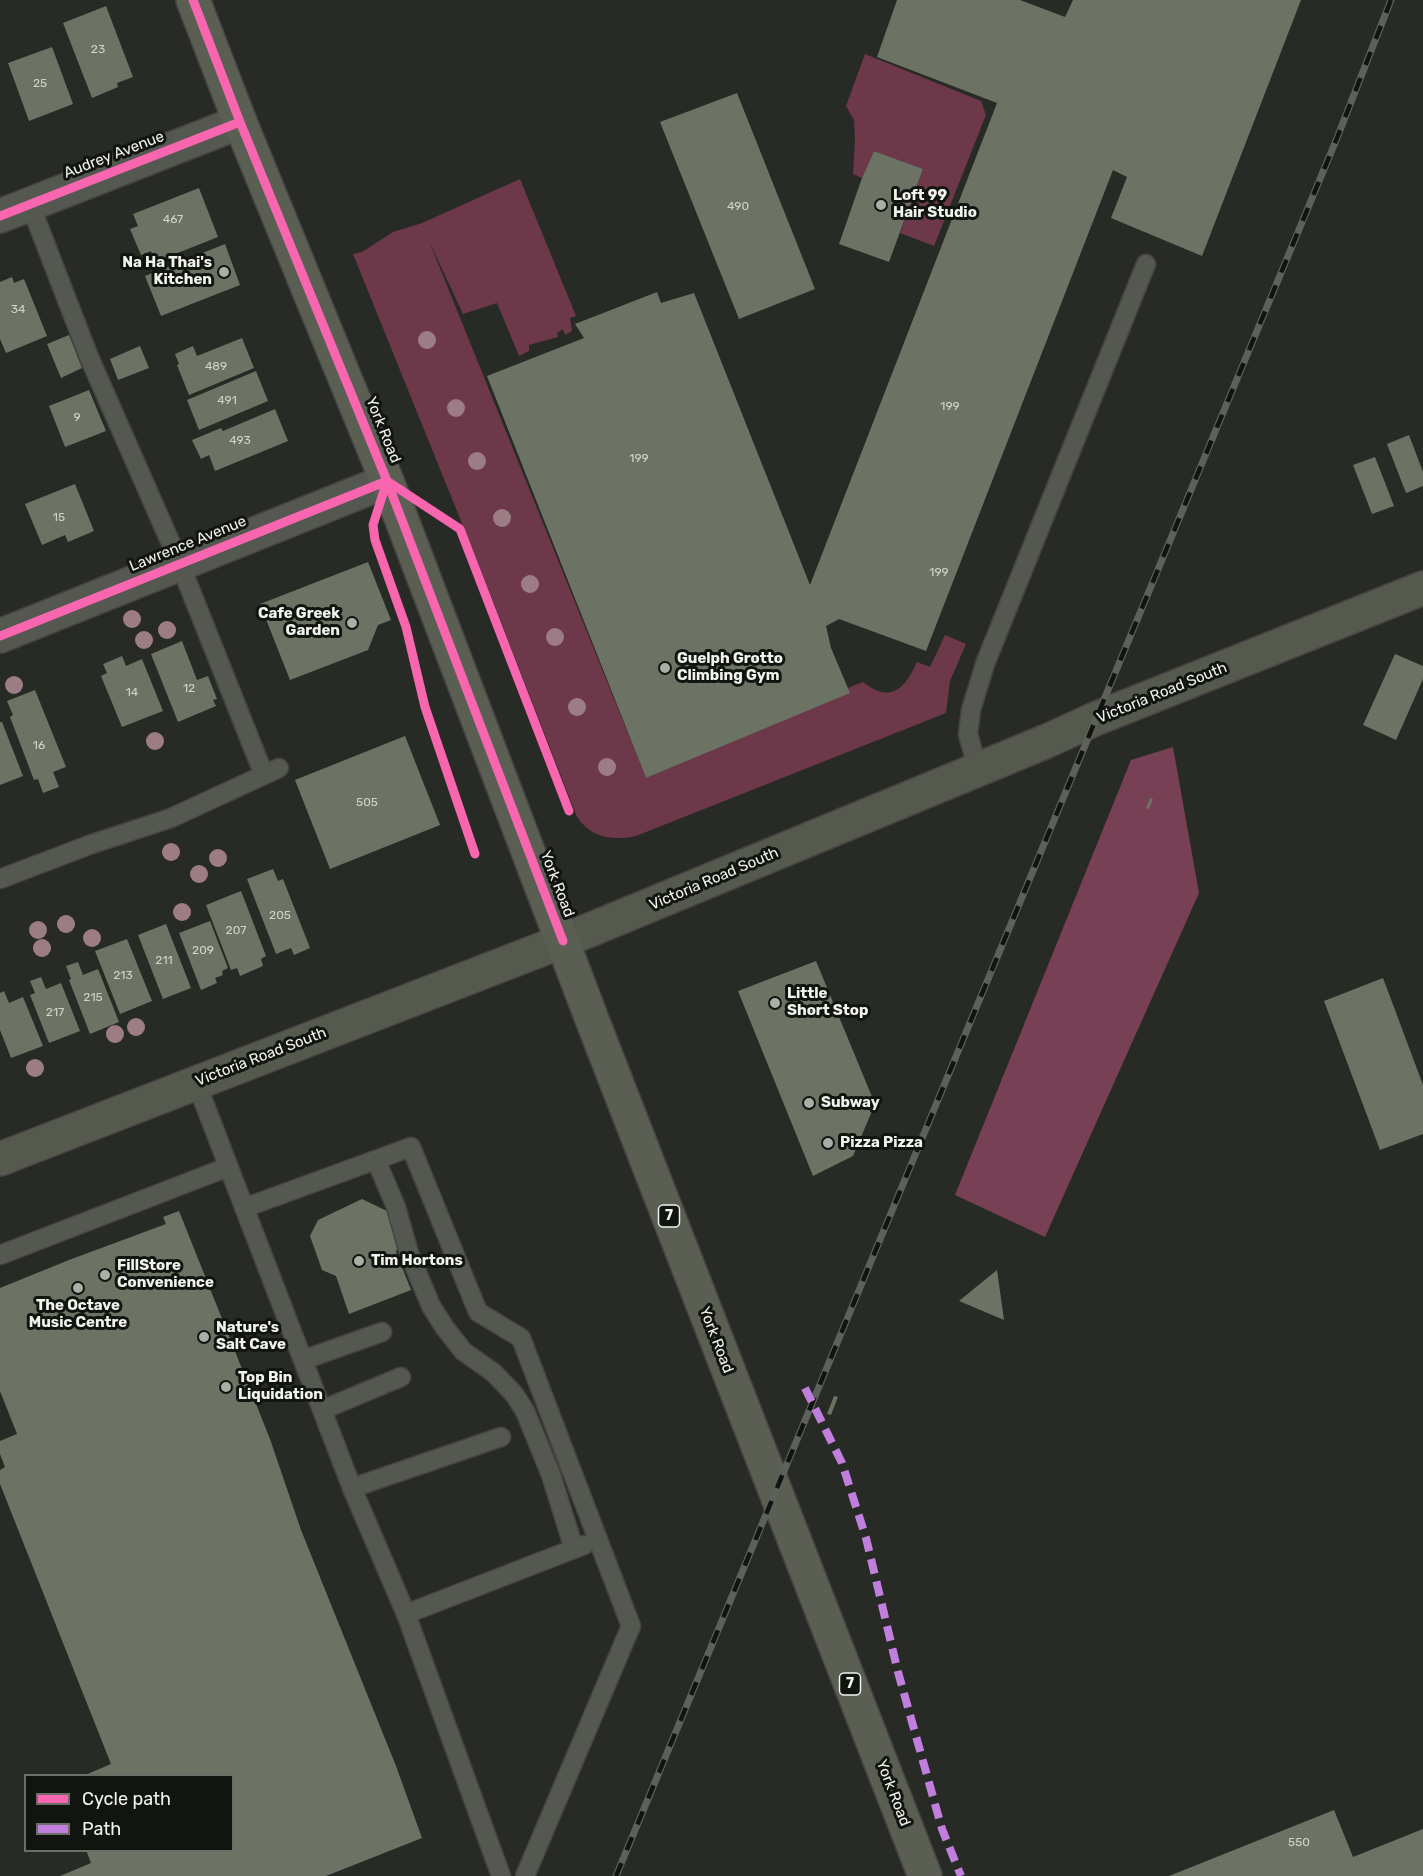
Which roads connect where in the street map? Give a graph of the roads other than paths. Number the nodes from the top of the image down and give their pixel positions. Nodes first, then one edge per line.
1 (193, 0) edge
2 (240, 122) junction
3 (30, 204) junction
4 (0, 216) edge
5 (1146, 264) dead end
6 (387, 481) junction
7 (180, 564) junction
8 (1423, 588) edge
9 (0, 636) edge
10 (978, 770) junction
11 (0, 879) edge
12 (563, 941) junction
13 (196, 1082) junction
14 (0, 1159) edge
15 (376, 1160) junction
16 (228, 1167) junction
17 (244, 1208) junction
18 (0, 1255) edge
19 (382, 1332) dead end
20 (303, 1360) junction
21 (401, 1377) dead end
22 (322, 1410) junction
23 (501, 1437) dead end
24 (352, 1488) junction
25 (598, 1540) junction
26 (574, 1549) junction
27 (406, 1614) junction
28 (501, 1876) edge
29 (525, 1876) edge
30 (925, 1876) edge

1 - 2 main road, York Road / 7
2 - 3 street, Audrey Avenue
2 - 6 main road, York Road / 7
3 - 4 street, Audrey Avenue
3 - 7 lane
5 - 10 lane
6 - 7 street, Lawrence Avenue
6 - 12 main road, York Road / 7
7 - 9 street, Lawrence Avenue
7 - 11 lane
8 - 10 main road, Victoria Road South
10 - 12 main road, Victoria Road South
12 - 13 main road, Victoria Road South
12 - 30 main road, York Road / 7
13 - 14 main road, Victoria Road South
13 - 16 lane
15 - 17 lane
15 - 25 lane
15 - 26 lane
16 - 17 lane
16 - 18 lane
17 - 20 lane
19 - 20 lane
20 - 22 lane
21 - 22 lane
22 - 24 lane
23 - 24 lane
24 - 27 lane
25 - 26 lane
25 - 29 lane
26 - 27 lane
27 - 28 lane

